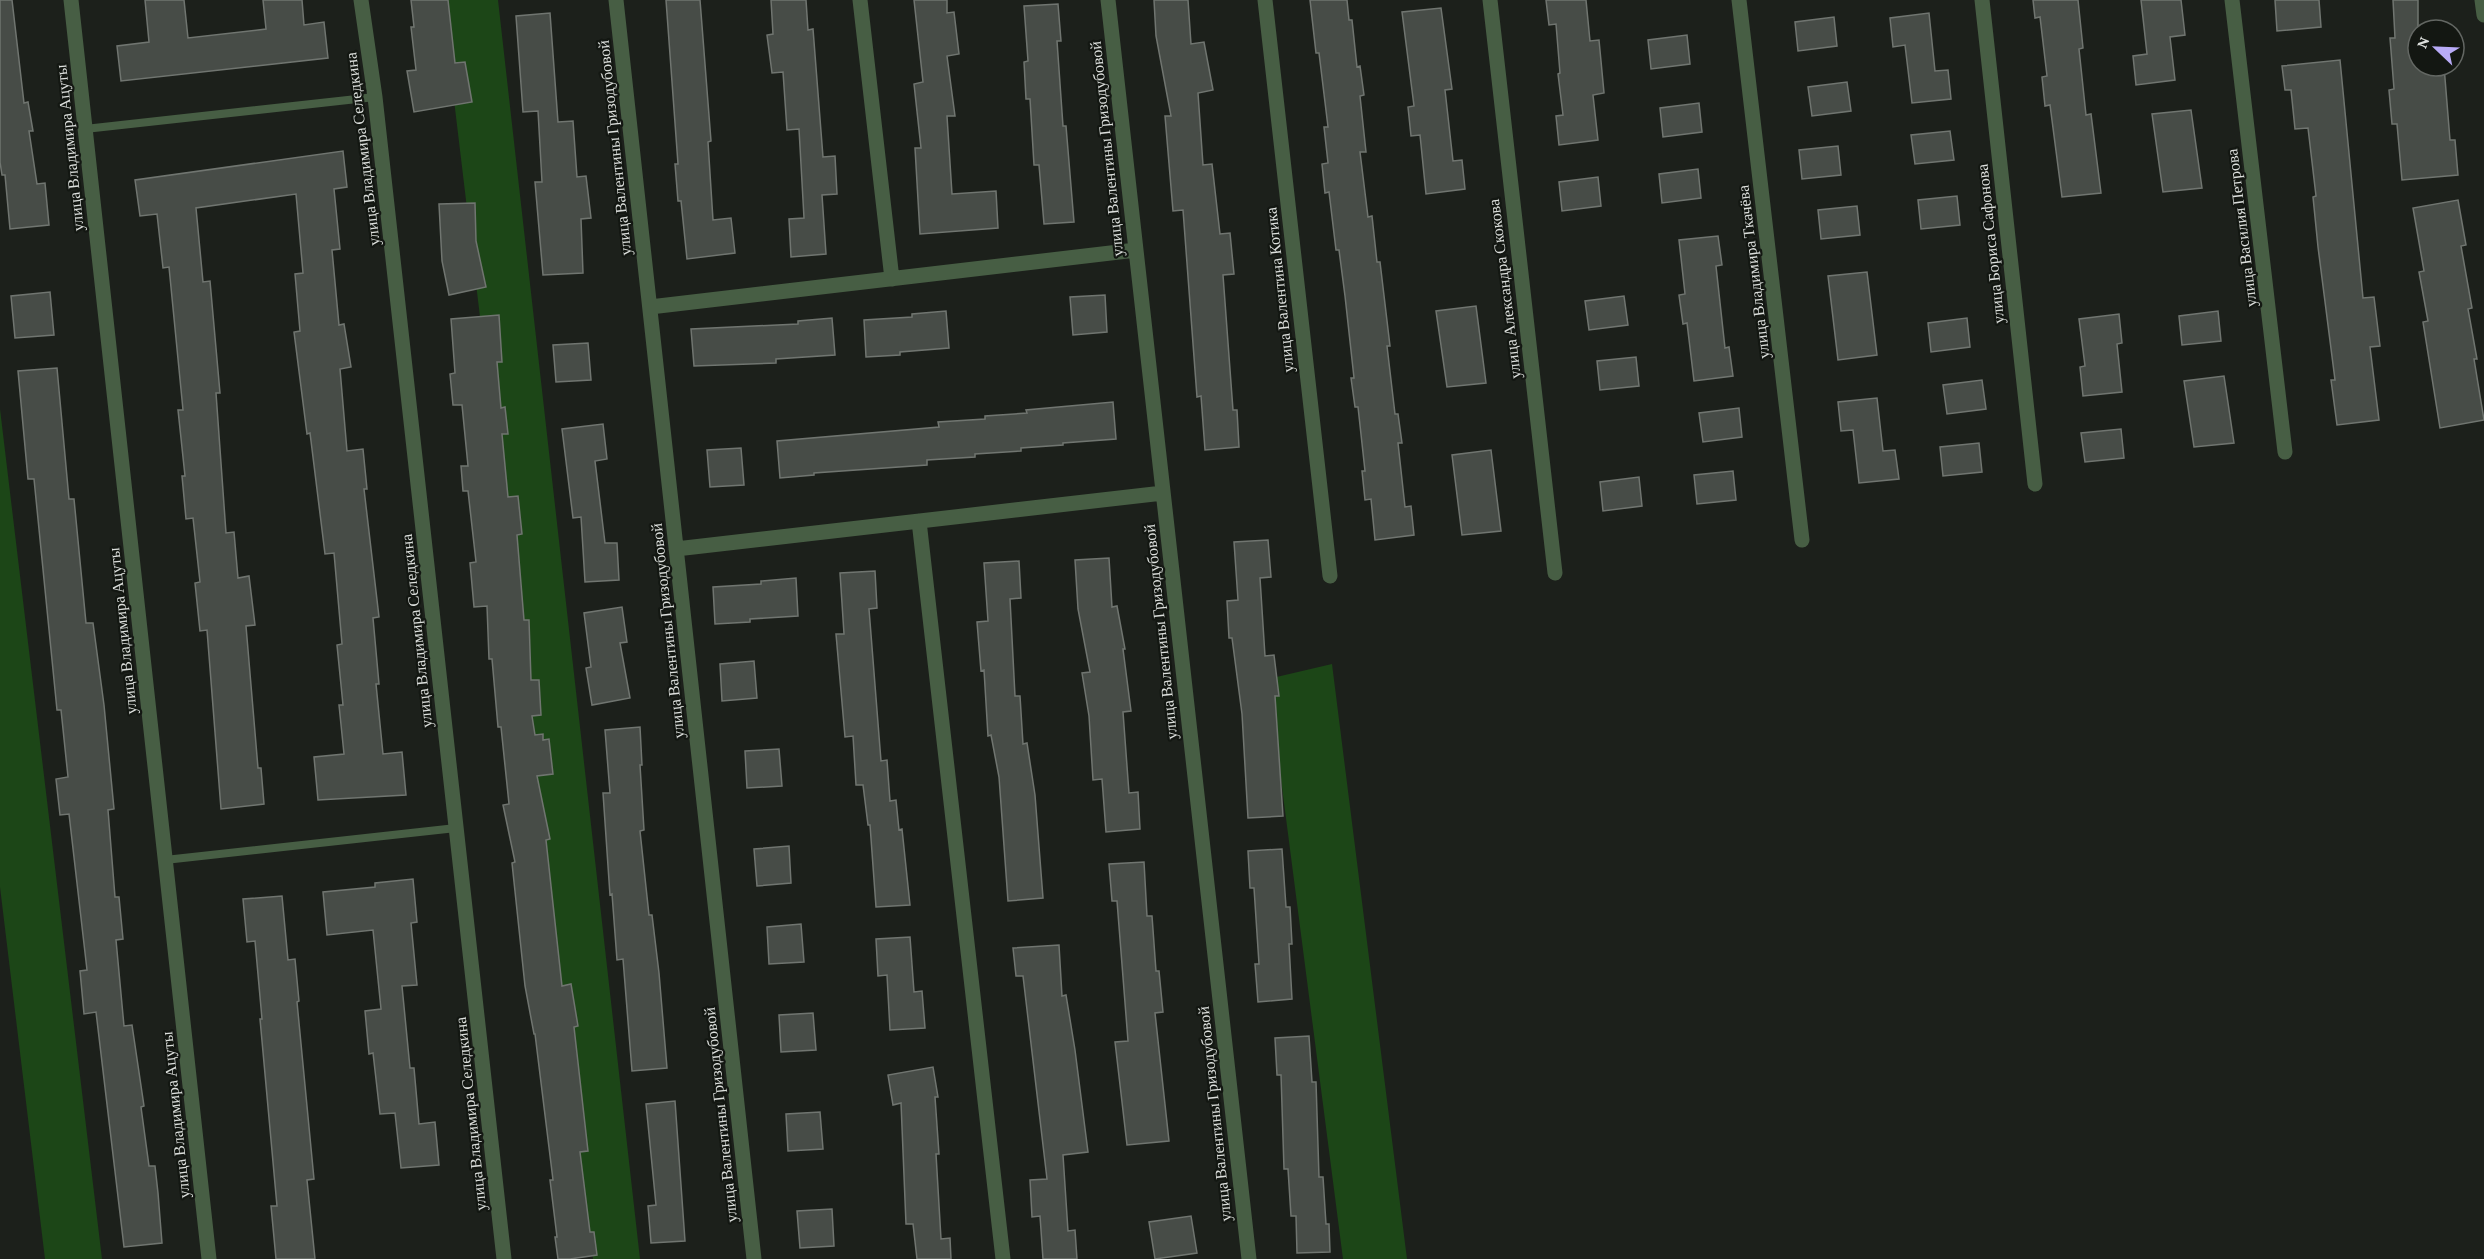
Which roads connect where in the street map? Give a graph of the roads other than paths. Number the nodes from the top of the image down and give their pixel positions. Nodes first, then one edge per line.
1 (71, 0) edge
2 (361, 0) edge
3 (616, 0) edge
4 (860, 0) edge
5 (1108, 0) edge
6 (1264, 0) edge
7 (1490, 0) edge
8 (1739, 0) edge
9 (1982, 0) edge
10 (2232, 0) edge
11 (2482, 0) edge
12 (2484, 15) edge
13 (375, 96) junction
14 (85, 129) junction
15 (1136, 250) junction
16 (892, 279) junction
17 (650, 307) junction
18 (2285, 452) dead end
19 (2035, 484) dead end
20 (1163, 493) junction
21 (919, 521) junction
22 (1802, 540) dead end
23 (676, 549) junction
24 (1555, 573) dead end
25 (1330, 576) dead end
26 (456, 828) junction
27 (165, 860) junction
28 (209, 1259) edge
29 (504, 1259) edge
30 (754, 1259) edge
31 (1003, 1259) edge
32 (1249, 1259) edge

1 - 14 street, улица Владимира Ацуты
2 - 13 street, улица Владимира Селедкина
3 - 17 street, улица Валентины Гризодубовой
4 - 16 street
5 - 15 street, улица Валентины Гризодубовой
6 - 25 street, улица Валентина Котика
7 - 24 street, улица Александра Скокова
8 - 22 street, улица Владимира Ткачёва
9 - 19 street, улица Бориса Сафонова
10 - 18 street, улица Василия Петрова
11 - 12 street
13 - 14 lane
13 - 26 street, улица Владимира Селедкина
14 - 27 street, улица Владимира Ацуты
15 - 16 street
15 - 20 street, улица Валентины Гризодубовой
16 - 17 street
17 - 23 street, улица Валентины Гризодубовой
20 - 21 street
20 - 32 street, улица Валентины Гризодубовой
21 - 23 street
21 - 31 street
23 - 30 street, улица Валентины Гризодубовой
26 - 27 lane
26 - 29 street, улица Владимира Селедкина
27 - 28 street, улица Владимира Ацуты

